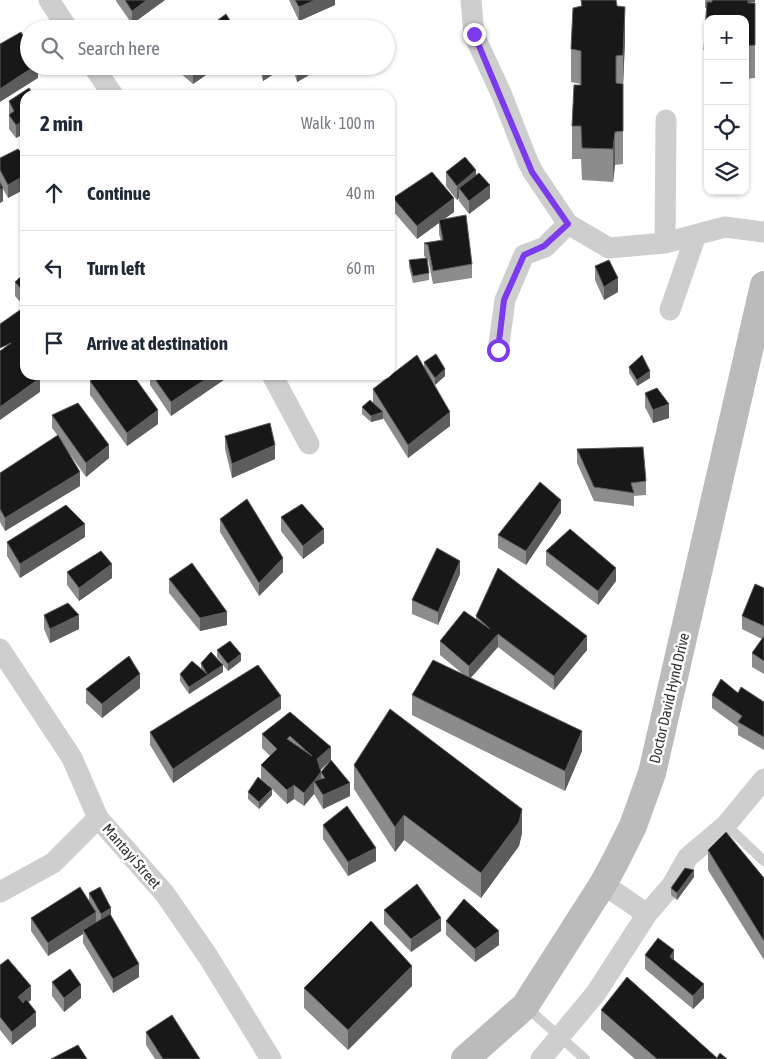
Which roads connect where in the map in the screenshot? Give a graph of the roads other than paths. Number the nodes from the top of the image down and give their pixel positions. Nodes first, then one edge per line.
1 (49, 0) edge
2 (471, 0) edge
3 (62, 20) edge
4 (99, 75) edge
5 (109, 90) edge
6 (666, 120) dead end
7 (568, 224) junction
8 (764, 232) edge
9 (696, 235) junction
10 (665, 243) junction
11 (764, 285) edge
12 (670, 310) dead end
13 (498, 350) dead end
14 (275, 380) edge
15 (309, 444) dead end
16 (0, 649) edge
17 (764, 780) edge
18 (98, 818) junction
19 (726, 825) junction
20 (764, 861) edge
21 (603, 884) junction
22 (0, 892) edge
23 (646, 914) junction
24 (525, 1006) junction
25 (559, 1037) junction
26 (271, 1059) edge
27 (465, 1059) edge
28 (542, 1059) edge
29 (585, 1059) edge

1 - 3 street
2 - 7 street
4 - 5 street
6 - 10 street
7 - 10 street
7 - 13 street
8 - 9 street
9 - 10 street
9 - 12 street
11 - 21 main road, Doctor David Hynd Drive
14 - 15 street
16 - 18 street, Mantayi Street
17 - 19 street
18 - 22 street
18 - 26 street, Mantayi Street
19 - 20 lane
19 - 23 street
21 - 23 street
21 - 24 main road, Doctor David Hynd Drive
23 - 25 street
24 - 25 lane
24 - 27 main road, Doctor David Hynd Drive
25 - 28 street
25 - 29 lane

